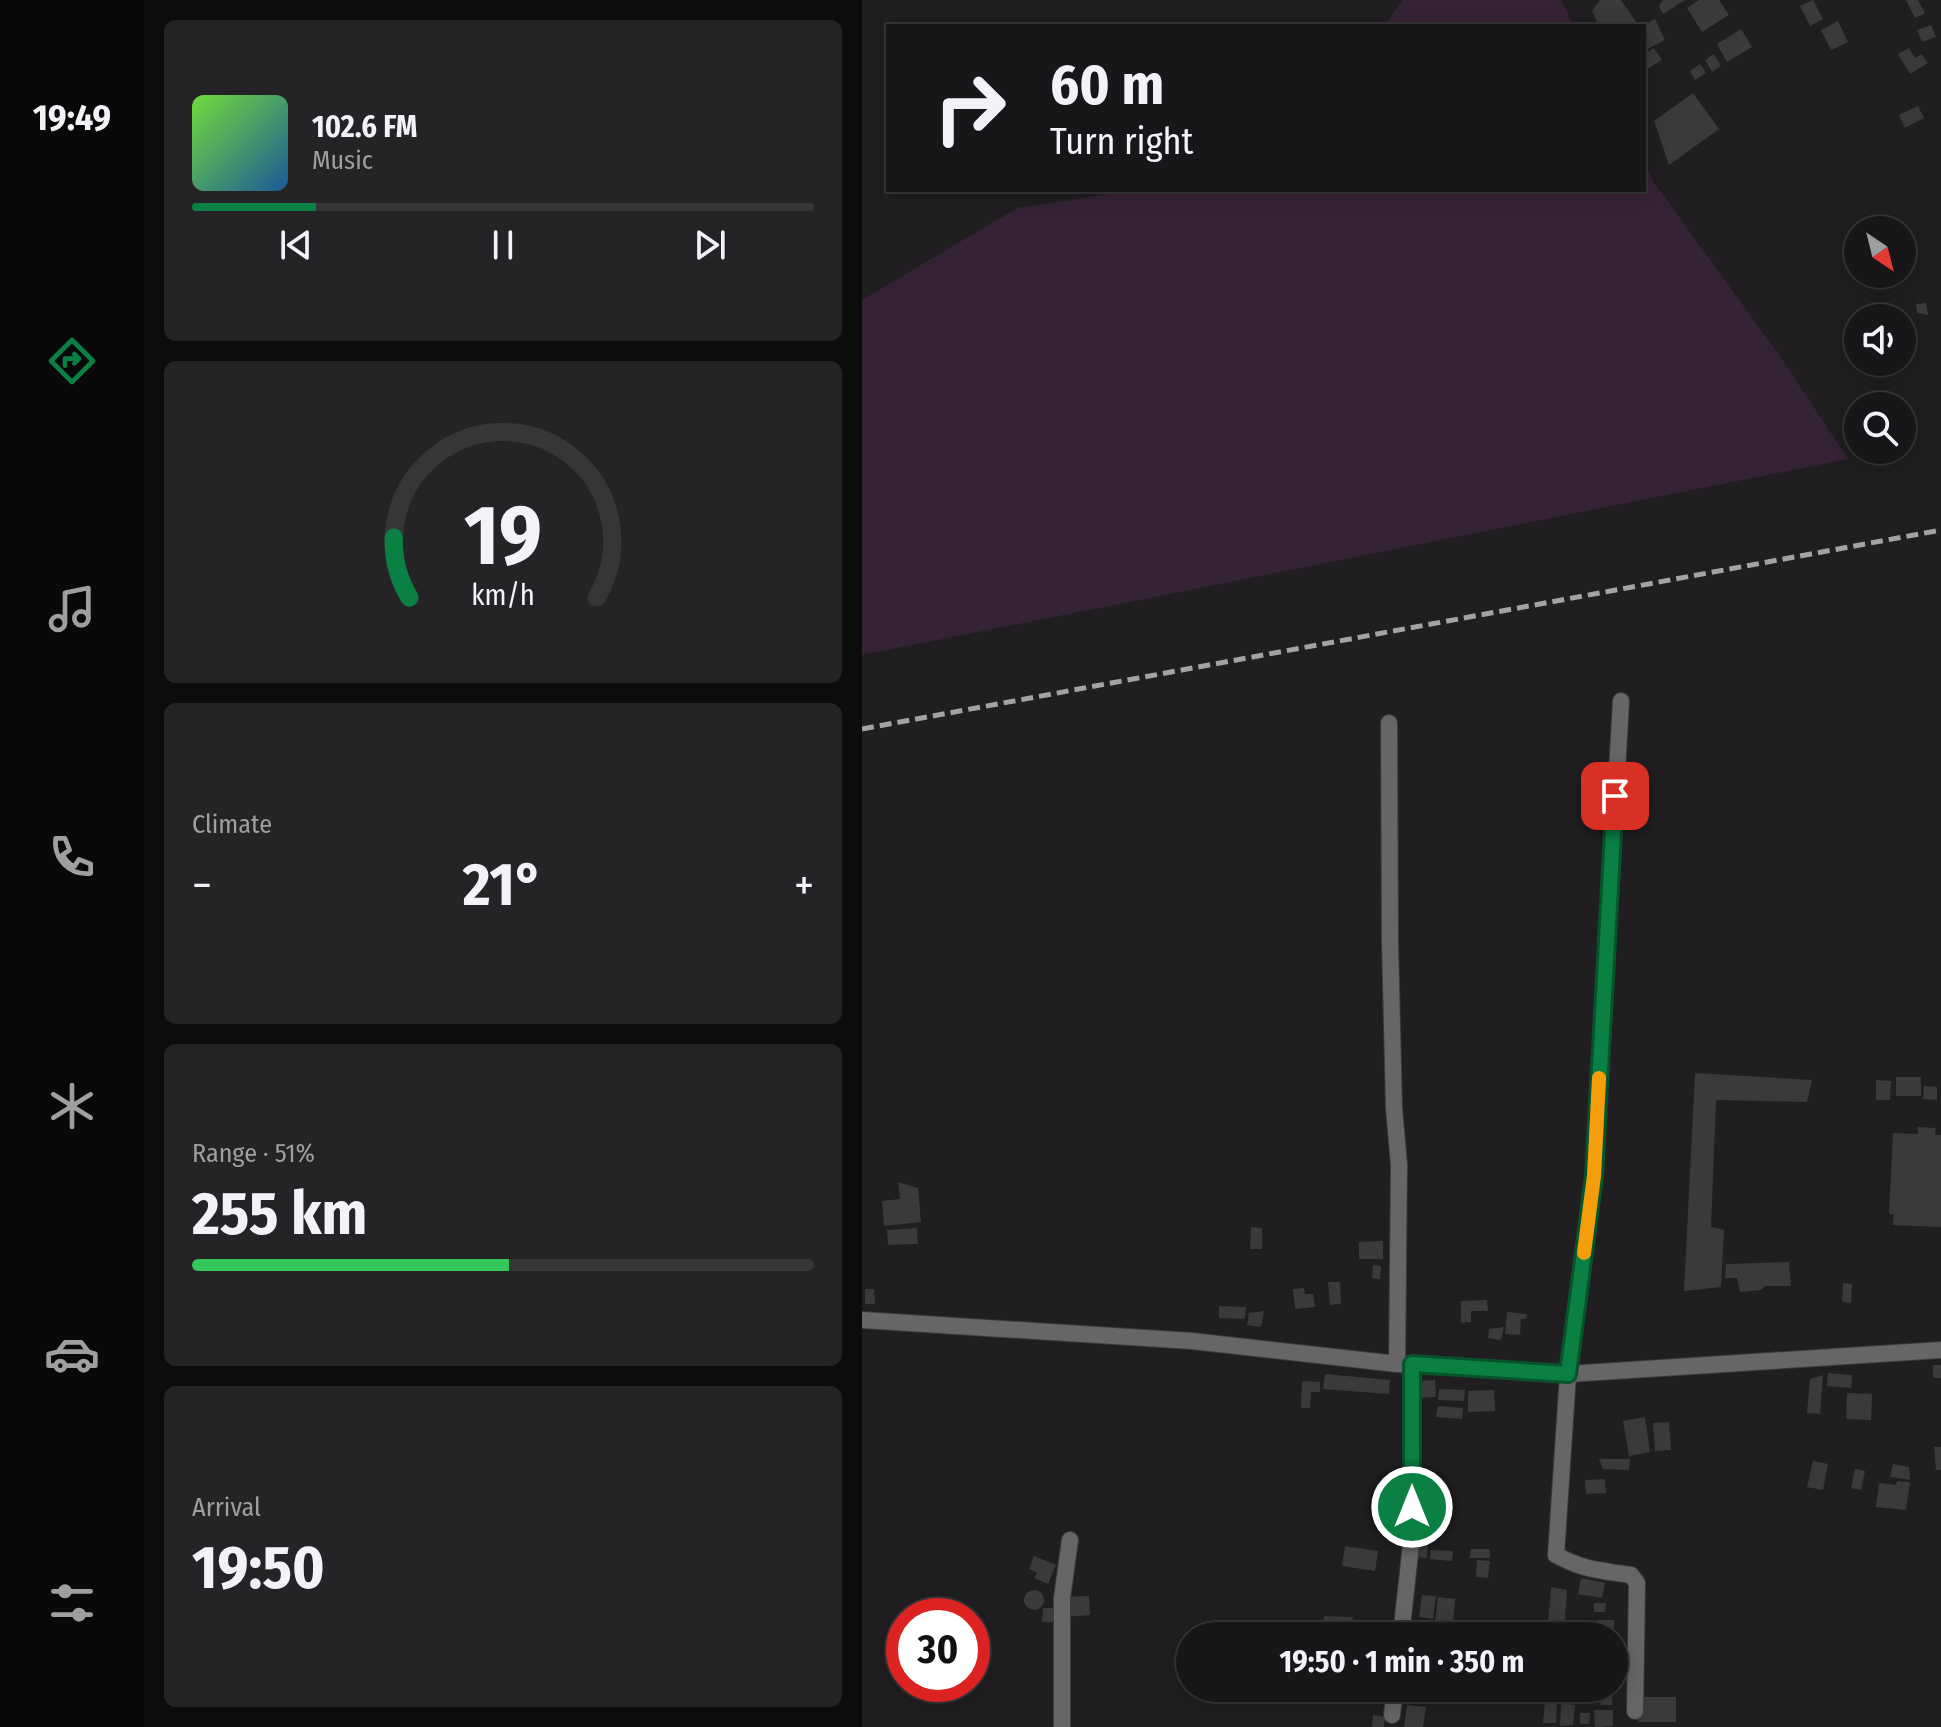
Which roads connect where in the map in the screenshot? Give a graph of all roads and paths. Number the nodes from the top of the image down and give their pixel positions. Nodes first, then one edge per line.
1 (1621, 701) dead end
2 (1389, 723) dead end
3 (862, 1320) edge
4 (1941, 1350) edge
5 (1405, 1364) junction
6 (1568, 1374) junction
7 (1070, 1540) dead end
8 (1403, 1622) edge
9 (1393, 1702) edge
10 (1635, 1711) dead end
11 (1392, 1715) dead end
12 (1062, 1727) edge

1 - 6 street
2 - 5 street
3 - 5 street
4 - 6 street
5 - 6 street
5 - 8 street
6 - 10 street
7 - 12 street
9 - 11 street

